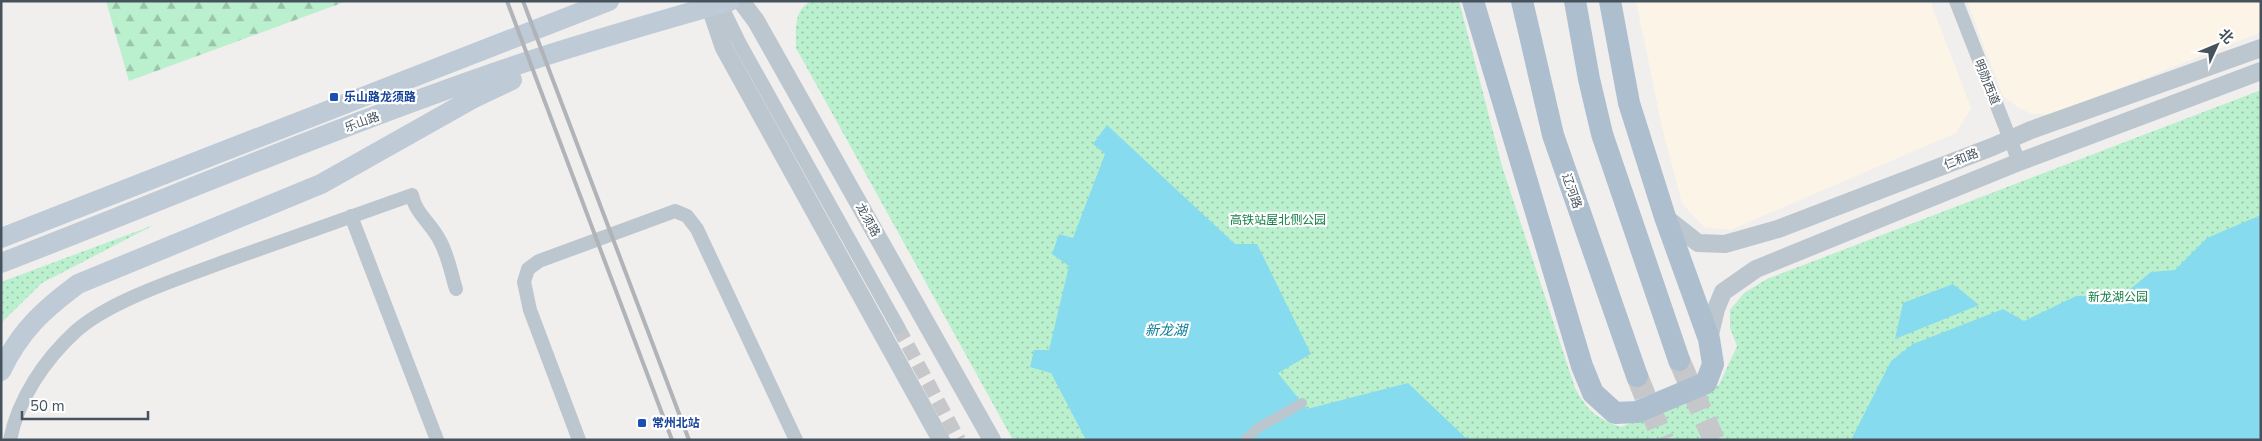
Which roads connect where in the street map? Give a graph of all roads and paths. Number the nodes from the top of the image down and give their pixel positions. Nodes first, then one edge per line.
1 (609, 1) edge
2 (741, 1) edge
3 (1472, 1) edge
4 (1522, 1) edge
5 (1576, 1) edge
6 (1610, 1) edge
7 (1956, 1) edge
8 (717, 3) edge
9 (592, 42) junction
10 (2261, 48) edge
11 (2261, 71) edge
12 (2011, 140) junction
13 (2019, 162) junction
14 (351, 216) junction
15 (1665, 216) junction
16 (1, 238) edge
17 (1, 263) edge
18 (456, 289) dead end
19 (898, 327) tunnel mouth
20 (1709, 339) junction
21 (1679, 360) tunnel mouth
22 (1, 371) edge
23 (1638, 376) tunnel mouth
24 (1302, 403) dead end
25 (10, 440) edge
26 (437, 440) edge
27 (578, 440) edge
28 (796, 440) edge
29 (941, 440) edge
30 (992, 440) edge
31 (1246, 440) edge

1 - 16 main road, 乐山路
2 - 30 street, 龙须路
3 - 20 main road
4 - 23 main road, 辽河路
5 - 21 main road
6 - 15 main road
7 - 12 street, 明勋西道
8 - 9 main road, 乐山路
8 - 19 street
8 - 29 street
9 - 17 main road, 乐山路
9 - 22 main road
10 - 12 street, 仁和路
11 - 13 street, 仁和路
12 - 13 street, 明勋西道
12 - 15 street, 仁和路
13 - 20 street, 仁和路
14 - 18 street
14 - 25 street
14 - 26 street
15 - 20 main road
24 - 31 street
27 - 28 street

